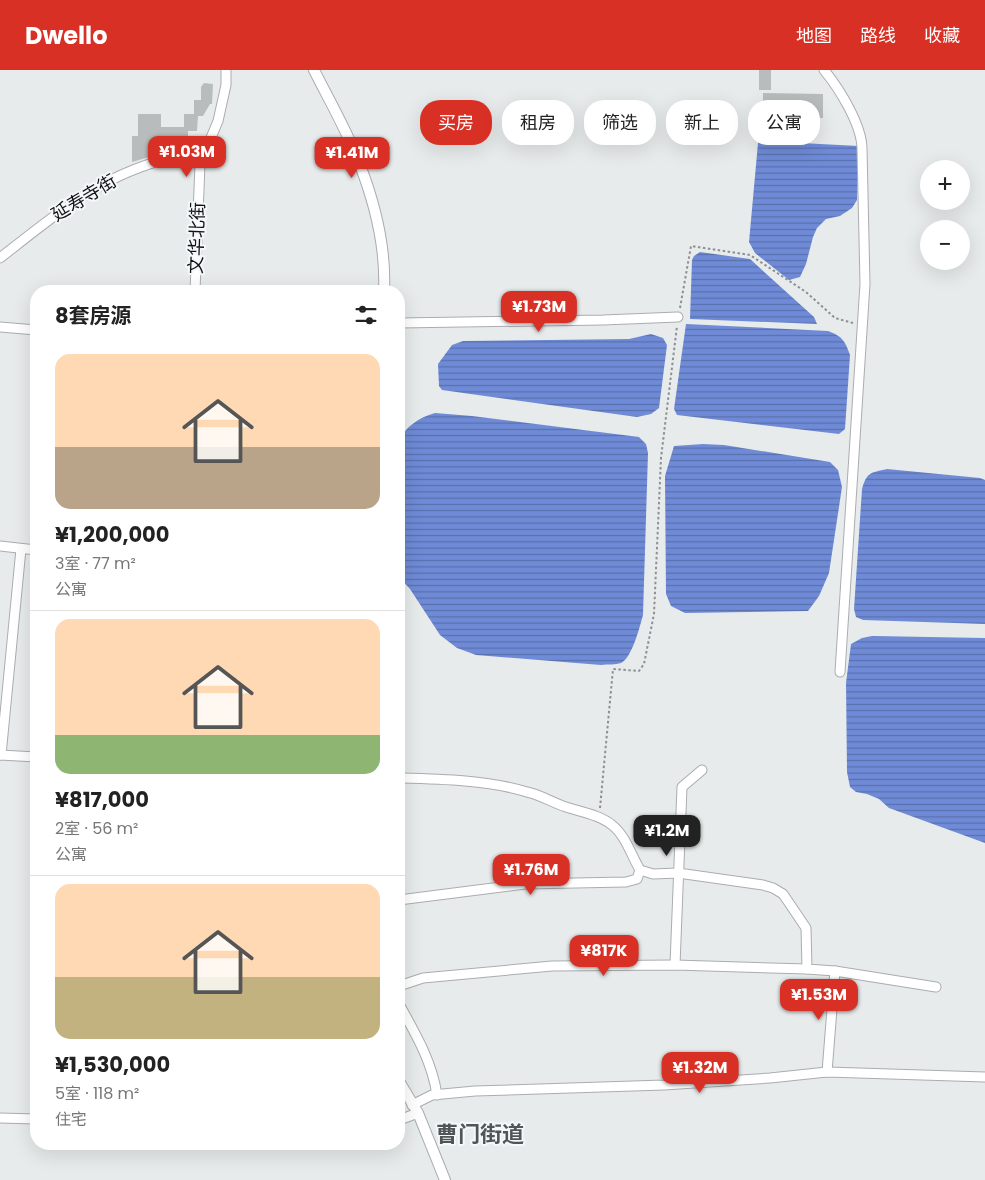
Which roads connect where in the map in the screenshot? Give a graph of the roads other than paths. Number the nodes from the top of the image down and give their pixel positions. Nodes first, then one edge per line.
1 (226, 70) edge
2 (314, 70) edge
3 (824, 70) edge
4 (207, 147) junction
5 (0, 258) edge
6 (195, 285) edge
7 (384, 285) edge
8 (678, 317) road end
9 (405, 322) edge
10 (0, 327) edge
11 (30, 330) edge
12 (0, 546) edge
13 (21, 549) junction
14 (30, 550) edge
15 (840, 672) dead end
16 (0, 755) edge
17 (30, 757) edge
18 (702, 770) dead end
19 (405, 778) edge
20 (640, 870) junction
21 (678, 873) junction
22 (405, 899) edge
23 (675, 965) junction
24 (808, 969) junction
25 (836, 972) junction
26 (405, 984) edge
27 (936, 987) dead end
28 (405, 1015) edge
29 (826, 1072) junction
30 (985, 1077) edge
31 (405, 1092) edge
32 (436, 1095) junction
33 (415, 1109) junction
34 (405, 1116) edge
35 (0, 1118) edge
36 (30, 1119) edge
37 (445, 1180) edge

1 - 4 street, 文华北街
2 - 7 street
3 - 15 street
4 - 5 street, 延寿寺街
4 - 6 street, 文华北街
8 - 9 street
10 - 11 street
12 - 13 street
13 - 14 street
13 - 16 street
16 - 17 street
18 - 21 street
19 - 20 street
20 - 21 street
20 - 22 street
21 - 23 street
21 - 24 street
23 - 24 street
23 - 26 street
24 - 25 street
25 - 27 street
25 - 29 street
28 - 32 street
29 - 30 street
29 - 32 street
31 - 33 street
32 - 33 street
33 - 34 street
33 - 37 street
35 - 36 street

